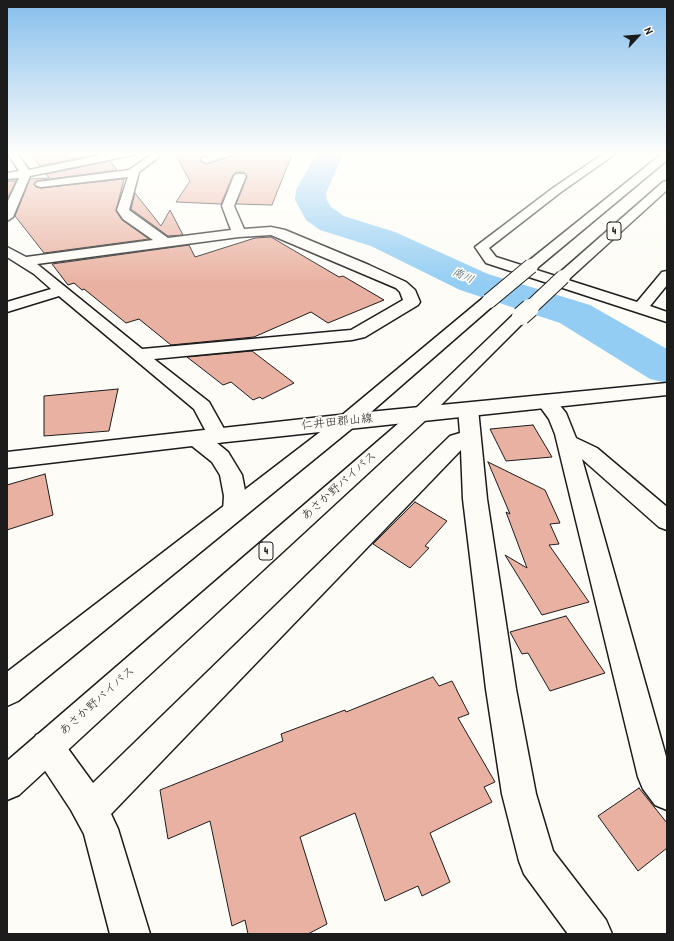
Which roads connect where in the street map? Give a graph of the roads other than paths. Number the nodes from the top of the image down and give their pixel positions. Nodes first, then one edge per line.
1 (16, 196) edge
2 (128, 196) edge
3 (232, 196) edge
4 (550, 196) edge
5 (616, 196) edge
6 (654, 196) edge
7 (7, 217) edge
8 (239, 233) junction
9 (166, 243) junction
10 (8, 252) edge
11 (26, 262) junction
12 (667, 275) edge
13 (62, 290) junction
14 (7, 307) edge
15 (641, 308) junction
16 (667, 317) edge
17 (138, 355) junction
18 (659, 390) edge
19 (546, 401) junction
20 (421, 414) junction
21 (348, 421) junction
22 (470, 423) junction
23 (218, 436) junction
24 (194, 439) junction
25 (566, 441) junction
26 (7, 460) edge
27 (235, 511) junction
28 (667, 521) edge
29 (7, 691) edge
30 (47, 746) junction
31 (7, 783) edge
32 (667, 793) edge
33 (90, 811) junction
34 (130, 934) edge
35 (592, 934) edge

1 - 7 main road
2 - 9 main road
3 - 8 main road
4 - 15 main road
5 - 21 main road, 4, bridge
6 - 20 main road, あさか野バイパス / 4, bridge
8 - 9 main road
8 - 17 main road
9 - 11 main road
10 - 11 main road
11 - 13 main road
12 - 15 main road
13 - 14 main road
13 - 17 main road
15 - 16 main road
17 - 23 main road
18 - 19 main road, 仁井田郡山線
19 - 22 main road, 仁井田郡山線
19 - 25 main road
20 - 21 main road, 仁井田郡山線
20 - 22 main road, 仁井田郡山線
20 - 30 main road, あさか野バイパス / 4
21 - 23 main road, 仁井田郡山線
21 - 27 main road, 4
22 - 33 main road
22 - 35 main road
23 - 24 main road, 仁井田郡山線
24 - 26 main road, 仁井田郡山線
24 - 27 main road
25 - 28 main road
25 - 32 main road
27 - 29 main road, 4
30 - 31 main road, あさか野バイパス / 4
30 - 33 main road
33 - 34 main road

